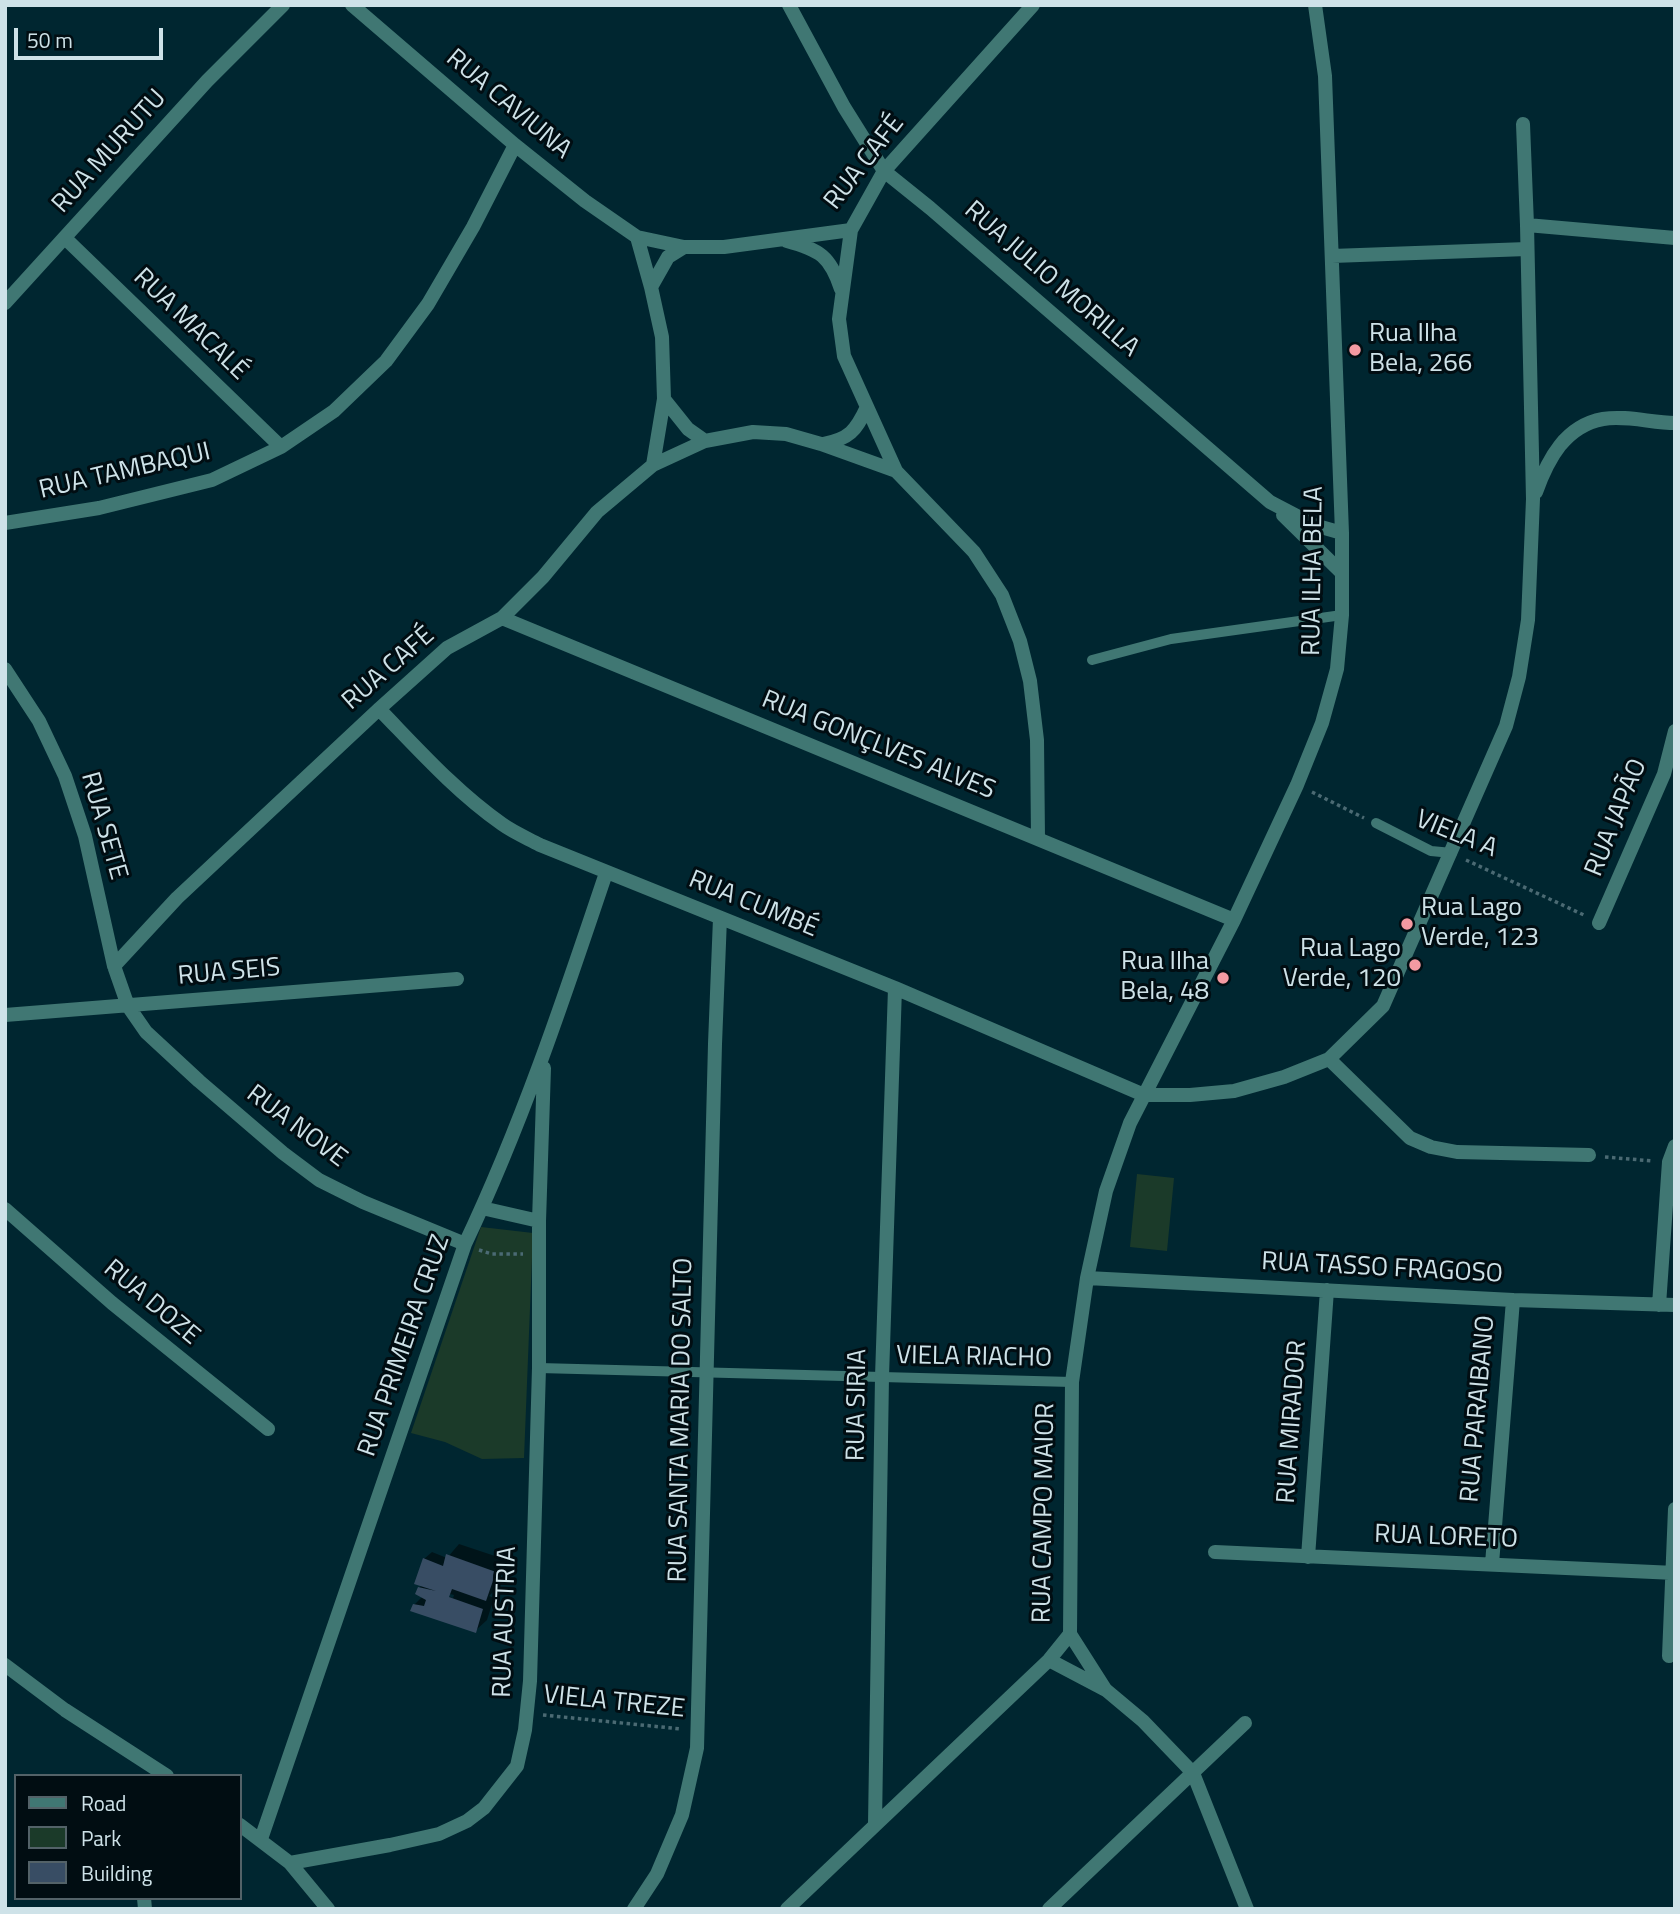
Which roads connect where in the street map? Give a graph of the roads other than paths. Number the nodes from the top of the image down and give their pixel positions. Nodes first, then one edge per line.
1 (283, 5) edge
2 (352, 5) edge
3 (789, 5) edge
4 (1033, 5) edge
5 (1315, 5) edge
6 (1523, 124) dead end
7 (515, 145) junction
8 (884, 171) junction
9 (1527, 225) junction
10 (851, 230) junction
11 (637, 237) junction
12 (1675, 237) edge
13 (66, 239) junction
14 (781, 239) junction
15 (684, 247) junction
16 (1527, 249) junction
17 (1332, 256) junction
18 (651, 287) junction
19 (843, 293) junction
20 (5, 303) edge
21 (664, 399) junction
22 (867, 407) junction
23 (1654, 423) junction
24 (1675, 423) edge
25 (1675, 429) edge
26 (705, 441) junction
27 (821, 444) junction
28 (281, 447) junction
29 (653, 465) junction
30 (896, 471) junction
31 (1533, 499) junction
32 (1270, 502) junction
33 (5, 523) edge
34 (1342, 533) junction
35 (1342, 573) junction
36 (1342, 615) junction
37 (502, 618) junction
38 (1092, 660) dead end
39 (5, 669) edge
40 (379, 709) junction
41 (1675, 730) edge
42 (1376, 823) road end
43 (1038, 838) junction
44 (1451, 853) junction
45 (606, 873) junction
46 (720, 918) junction
47 (1234, 920) junction
48 (1599, 923) road end
49 (114, 965) junction
50 (457, 979) dead end
51 (895, 988) junction
52 (128, 1006) junction
53 (5, 1014) edge
54 (545, 1056) junction
55 (1329, 1059) junction
56 (1144, 1095) junction
57 (1675, 1146) edge
58 (1588, 1155) road end
59 (5, 1209) edge
60 (482, 1209) junction
61 (539, 1221) junction
62 (465, 1244) junction
63 (1087, 1278) junction
64 (1327, 1290) junction
65 (1513, 1300) junction
66 (1659, 1305) junction
67 (1675, 1305) edge
68 (539, 1368) junction
69 (708, 1371) junction
70 (882, 1377) junction
71 (1072, 1382) junction
72 (268, 1429) dead end
73 (1675, 1509) edge
74 (1215, 1552) dead end
75 (1308, 1557) junction
76 (1492, 1564) junction
77 (1673, 1573) edge
78 (1070, 1634) junction
79 (1669, 1656) dead end
80 (1049, 1660) junction
81 (5, 1665) edge
82 (1106, 1690) junction
83 (1245, 1723) dead end
84 (1193, 1773) junction
85 (164, 1774) edge
86 (875, 1824) junction
87 (242, 1826) edge
88 (261, 1839) junction
89 (290, 1863) junction
90 (327, 1909) edge
91 (635, 1909) edge
92 (788, 1909) edge
93 (1049, 1909) edge
94 (1247, 1909) edge

1 - 13 street, RUA MURUTU
2 - 7 street, RUA CAVIUNA
3 - 8 street, RUA JULIO MORILLA
4 - 8 street, RUA CAFÉ
5 - 17 street, RUA ILHA BELA
6 - 9 street
7 - 11 street, RUA CAVIUNA
7 - 28 street, RUA TAMBAQUI
8 - 10 street, RUA CAFÉ
8 - 32 street, RUA JULIO MORILLA
9 - 12 street
9 - 16 street
10 - 14 street, RUA CAFÉ
10 - 19 street
11 - 15 street, RUA CAFÉ
11 - 18 street
13 - 20 street, RUA MURUTU
13 - 28 street, RUA MACALÉ
14 - 15 street, RUA CAFÉ
14 - 19 street
15 - 18 street
16 - 17 street
16 - 31 street
17 - 34 street, RUA ILHA BELA
18 - 21 street
19 - 22 street
21 - 26 street
21 - 29 street
22 - 27 street
22 - 30 street
23 - 24 street
23 - 25 street
23 - 31 street
26 - 27 street
26 - 29 street
27 - 30 street
28 - 33 street, RUA TAMBAQUI
29 - 37 street, RUA CAFÉ
30 - 43 street
31 - 44 street
32 - 34 street, RUA JULIO MORILLA
32 - 35 street
34 - 35 street, RUA ILHA BELA
35 - 36 street, RUA ILHA BELA
36 - 38 lane
36 - 47 street, RUA ILHA BELA
37 - 40 street, RUA CAFÉ
37 - 43 street, RUA GONÇLVES ALVES
39 - 49 street, RUA SETE
40 - 45 street, RUA CUMBÉ
40 - 49 street, RUA CAFÉ
41 - 48 street, RUA JAPÃO
42 - 44 lane, VIELA A
43 - 47 street, RUA GONÇLVES ALVES
44 - 55 street
45 - 46 street, RUA CUMBÉ
45 - 54 street, RUA PRIMEIRA CRUZ
46 - 51 street, RUA CUMBÉ
46 - 69 street, RUA SANTA MARIA DO SALTO
47 - 56 street, RUA ILHA BELA
49 - 52 street, RUA SETE
50 - 52 street, RUA SEIS
51 - 56 street, RUA CUMBÉ
51 - 70 street, RUA SIRIA
52 - 53 street, RUA SEIS
52 - 62 street, RUA NOVE
54 - 60 street, RUA PRIMEIRA CRUZ
54 - 61 street, RUA AUSTRIA
55 - 56 street
55 - 58 street
56 - 63 street, RUA CAMPO MAIOR
57 - 66 street
59 - 72 street, RUA DOZE
60 - 61 street
60 - 62 street, RUA PRIMEIRA CRUZ
61 - 68 street, RUA AUSTRIA
62 - 88 street, RUA PRIMEIRA CRUZ
63 - 64 street, RUA TASSO FRAGOSO
63 - 71 street, RUA CAMPO MAIOR
64 - 65 street, RUA TASSO FRAGOSO
64 - 75 street, RUA MIRADOR
65 - 66 street, RUA TASSO FRAGOSO
65 - 76 street, RUA PARAIBANO
66 - 67 street, RUA TASSO FRAGOSO
68 - 69 lane, VIELA RIACHO
68 - 89 street, RUA AUSTRIA
69 - 70 lane, VIELA RIACHO
69 - 91 street, RUA SANTA MARIA DO SALTO
70 - 71 lane, VIELA RIACHO
70 - 86 street, RUA SIRIA
71 - 78 street, RUA CAMPO MAIOR
73 - 77 street
74 - 75 street, RUA LORETO
75 - 76 street, RUA LORETO
76 - 77 street, RUA LORETO
77 - 79 street
78 - 80 street, RUA CAMPO MAIOR
78 - 82 street
80 - 82 street
80 - 86 street, RUA CAMPO MAIOR
81 - 85 street
82 - 84 street
83 - 84 street
84 - 93 street
84 - 94 street
86 - 92 street, RUA CAMPO MAIOR
87 - 88 street
88 - 89 street
89 - 90 street

